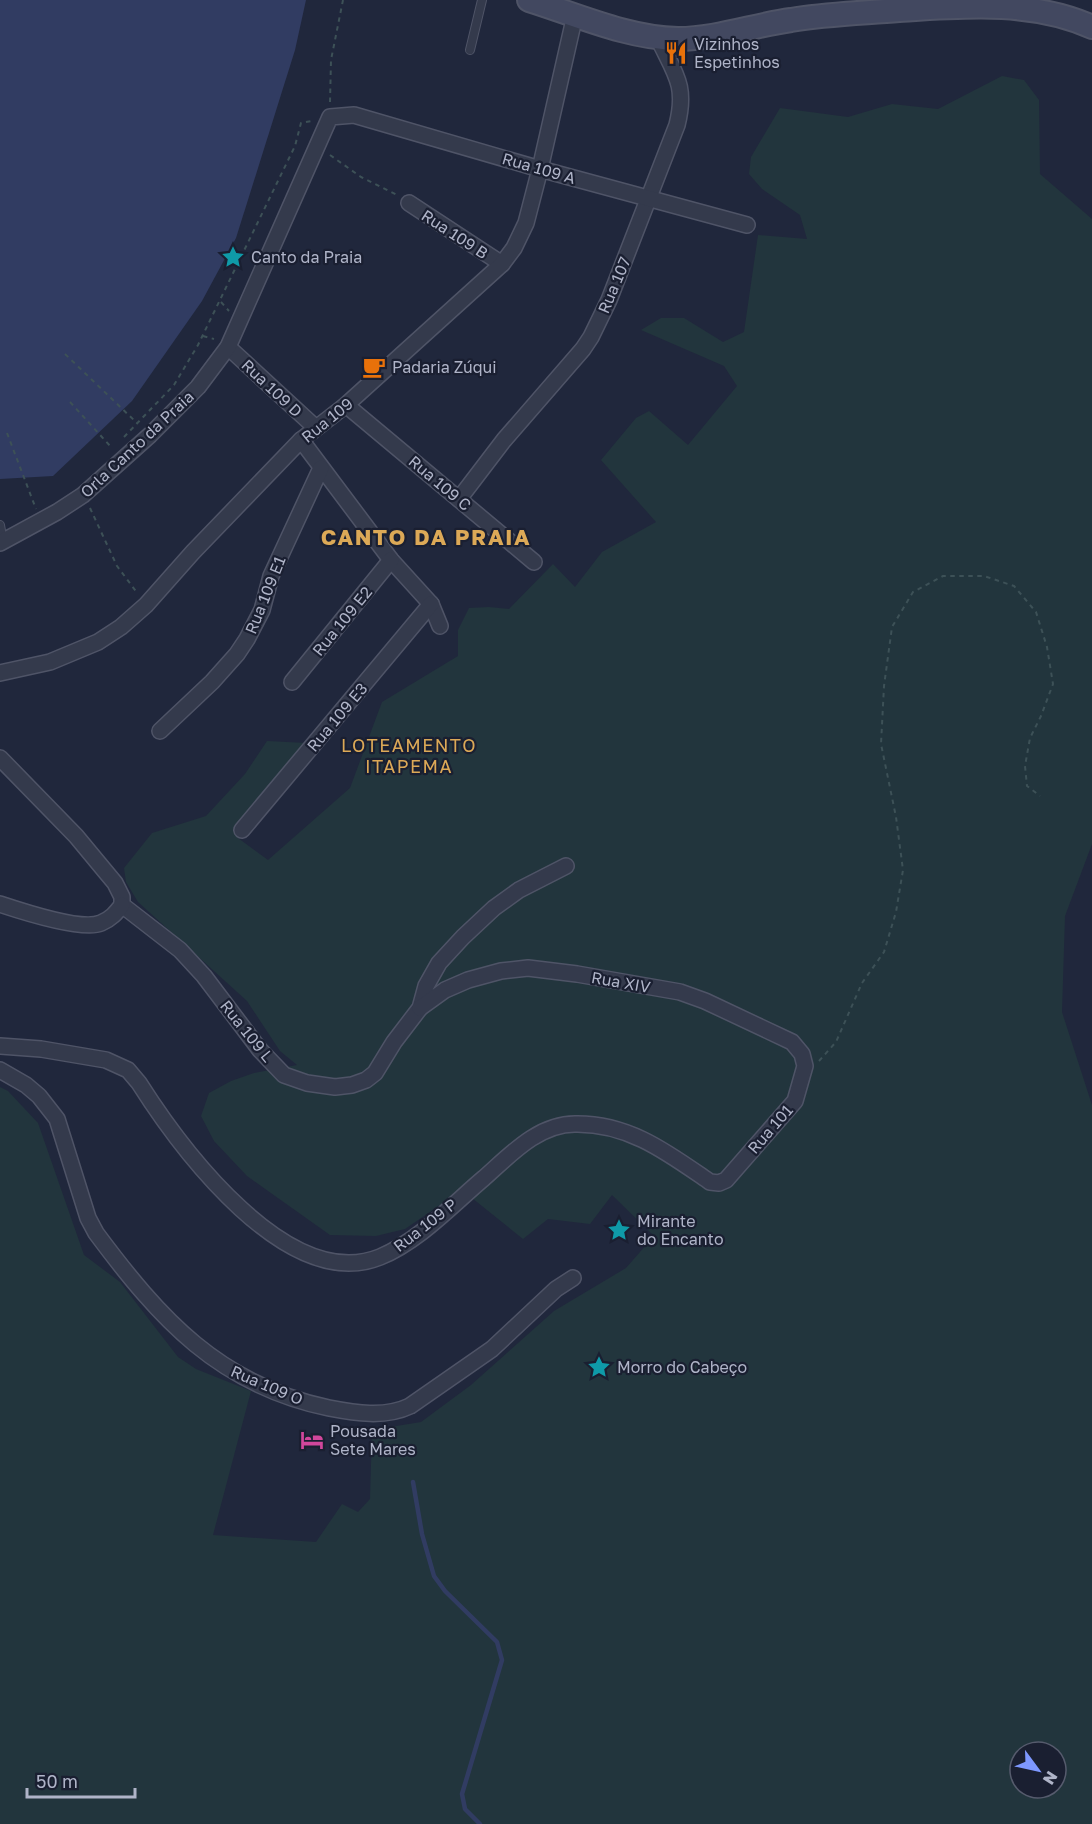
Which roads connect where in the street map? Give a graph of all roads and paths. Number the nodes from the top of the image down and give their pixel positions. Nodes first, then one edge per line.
1 (343, 0) edge
2 (482, 0) edge
3 (529, 0) edge
4 (874, 6) edge
5 (575, 15) junction
6 (1092, 27) edge
7 (658, 38) junction
8 (470, 50) dead end
9 (330, 117) junction
10 (318, 146) junction
11 (540, 169) junction
12 (649, 198) junction
13 (409, 203) joint
14 (747, 225) dead end
15 (502, 264) junction
16 (228, 347) junction
17 (65, 354) dead end
18 (70, 402) dead end
19 (346, 405) junction
20 (137, 423) junction
21 (316, 428) junction
22 (7, 433) dead end
23 (121, 440) dead end
24 (301, 440) junction
25 (107, 454) dead end
26 (321, 468) junction
27 (83, 495) junction
28 (459, 499) junction
29 (37, 512) dead end
30 (0, 525) edge
31 (1, 543) edge
32 (391, 560) junction
33 (534, 562) dead end
34 (146, 604) junction
35 (431, 604) junction
36 (441, 626) dead end
37 (0, 673) edge
38 (292, 682) dead end
39 (160, 731) dead end
40 (0, 758) edge
41 (1040, 796) dead end
42 (242, 830) dead end
43 (566, 866) dead end
44 (0, 904) edge
45 (122, 905) junction
46 (420, 1008) junction
47 (0, 1046) edge
48 (805, 1066) junction
49 (0, 1070) edge
50 (719, 1183) joint
51 (573, 1278) dead end

1 - 9 path
2 - 8 lane
3 - 5 main road
4 - 6 main road
4 - 7 main road
5 - 7 main road
5 - 11 street, Rua 109
7 - 12 street, Rua 107
9 - 10 street, Orla Canto da Praia
9 - 11 street, Rua 109 A
9 - 20 path
10 - 13 path
10 - 16 street, Orla Canto da Praia
11 - 12 street, Rua 109 A
11 - 15 street, Rua 109
12 - 14 street, Rua 109 A
12 - 28 street, Rua 107
13 - 15 street, Rua 109 B
15 - 19 street, Rua 109
16 - 21 street, Rua 109 D
16 - 27 street, Orla Canto da Praia
17 - 20 path
18 - 25 path
19 - 21 street, Rua 109
19 - 28 street, Rua 109 C
20 - 23 path
21 - 24 street, Rua 109
22 - 29 path
24 - 26 street
24 - 34 street, Rua 109
26 - 32 street
26 - 39 street, Rua 109 E1
27 - 31 street, Orla Canto da Praia
27 - 34 path
28 - 33 street, Rua 109 C
30 - 31 lane
32 - 35 street
32 - 38 street, Rua 109 E2
34 - 37 street, Rua 109
35 - 36 street
35 - 42 street, Rua 109 E3
40 - 45 street, Rua 109 L
41 - 48 path
43 - 46 street, Rua 109 L
44 - 45 street
45 - 46 street, Rua 109 L
46 - 48 street, Rua XIV
47 - 50 street, Rua 109 P
48 - 50 street, Rua 101
49 - 51 street, Rua 109 O

